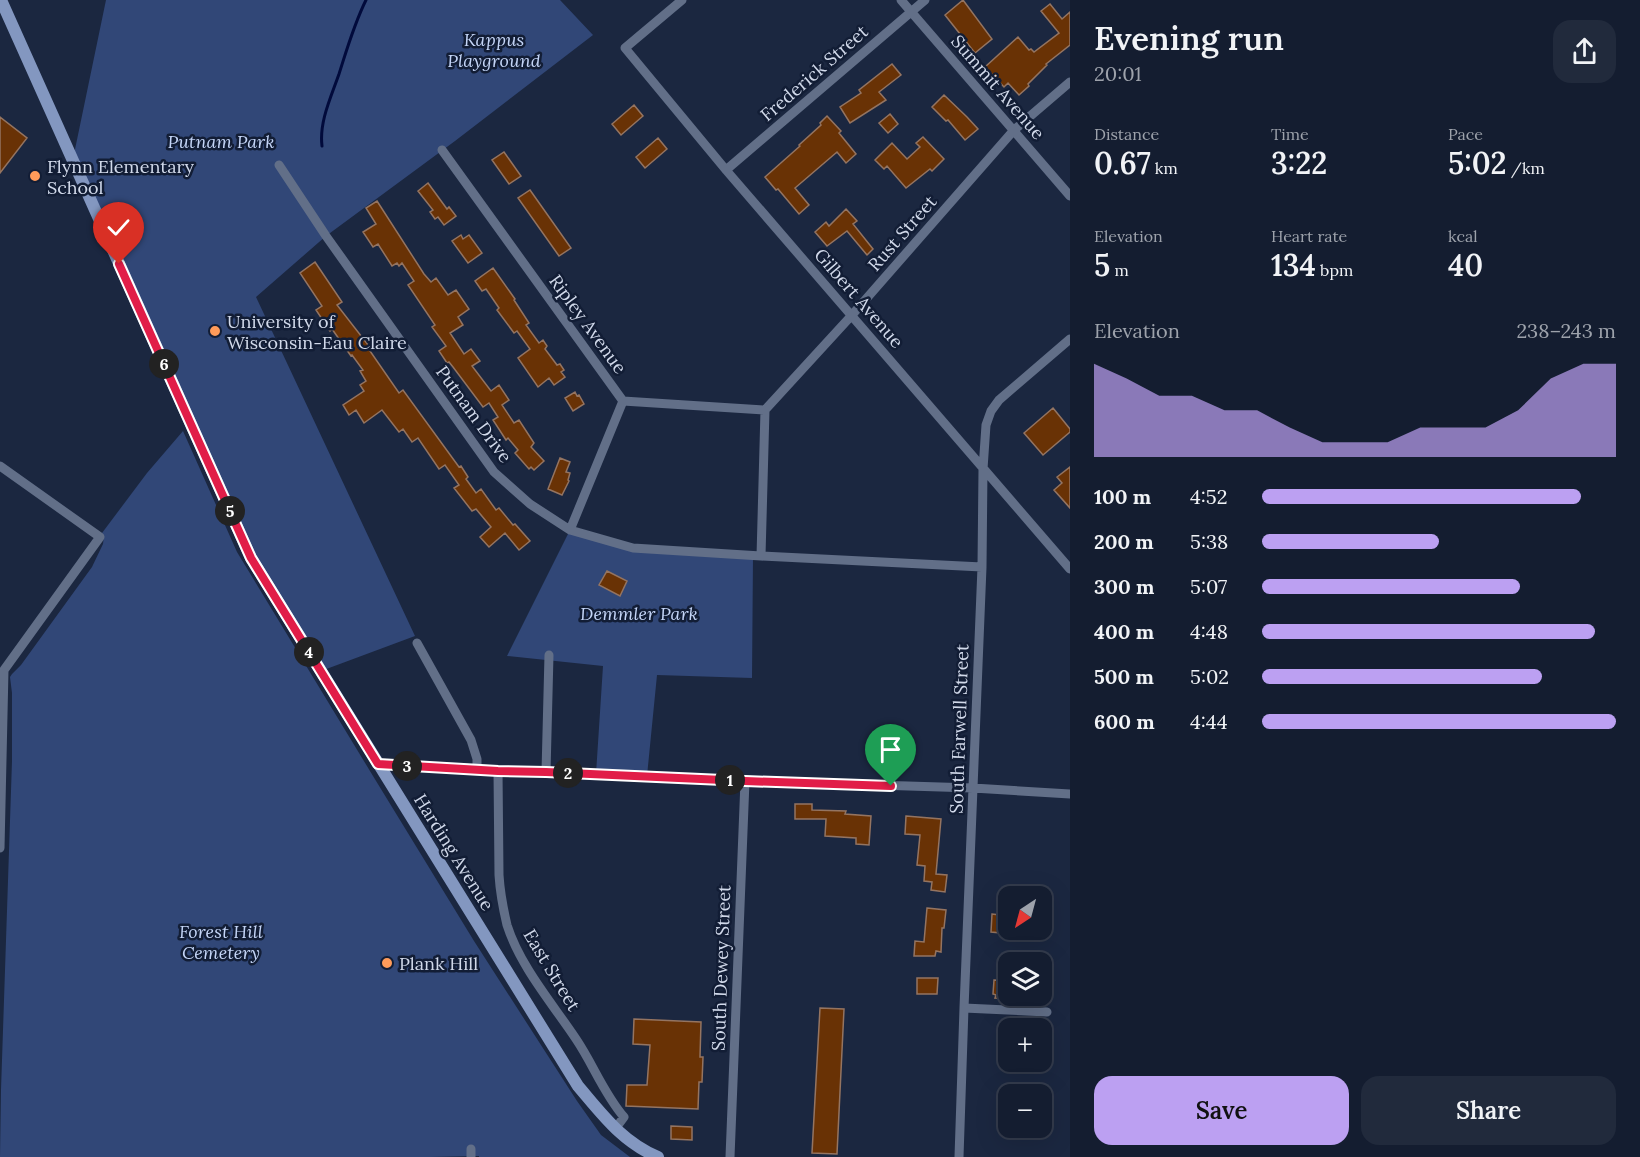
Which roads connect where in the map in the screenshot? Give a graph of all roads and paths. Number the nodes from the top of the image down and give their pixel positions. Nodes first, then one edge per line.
1 (1, 0) edge
2 (682, 0) edge
3 (901, 0) edge
4 (925, 0) edge
5 (911, 12) junction
6 (1070, 82) edge
7 (1014, 130) junction
8 (442, 150) dead end
9 (279, 165) dead end
10 (726, 170) junction
11 (1070, 196) edge
12 (852, 315) junction
13 (1070, 339) edge
14 (623, 401) junction
15 (765, 410) junction
16 (0, 466) edge
17 (983, 469) junction
18 (570, 530) junction
19 (761, 556) junction
20 (982, 567) junction
21 (1070, 569) edge
22 (417, 643) dead end
23 (549, 655) dead end
24 (2, 669) edge
25 (2, 701) edge
26 (378, 764) junction
27 (477, 770) junction
28 (498, 771) junction
29 (546, 772) junction
30 (745, 781) junction
31 (973, 788) junction
32 (1070, 794) edge
33 (0, 848) edge
34 (964, 1008) junction
35 (1047, 1012) dead end
36 (615, 1129) junction
37 (658, 1157) edge
38 (730, 1157) edge
39 (959, 1157) edge

1 - 26 main road, Harding Avenue
2 - 10 street, Gilbert Avenue
3 - 5 street, Summit Avenue
4 - 5 street, Frederick Street
5 - 7 street, Summit Avenue
5 - 10 street, Frederick Street
6 - 7 street, Rust Street
7 - 11 street, Summit Avenue
7 - 12 street, Rust Street
8 - 14 street, Ripley Avenue
9 - 18 street, Putnam Drive
10 - 12 street, Gilbert Avenue
12 - 15 street, Rust Street
12 - 17 street, Gilbert Avenue
13 - 17 street, South Farwell Street
14 - 15 street, Ripley Avenue
14 - 18 street
15 - 19 street
16 - 24 street
17 - 20 street, South Farwell Street
17 - 21 street, Gilbert Avenue
18 - 19 street, Putnam Drive
19 - 20 street, Putnam Drive
20 - 31 street, South Farwell Street
22 - 27 street
23 - 29 street
24 - 25 street
25 - 33 street
26 - 27 street
26 - 36 main road, Harding Avenue
27 - 28 street
28 - 29 street
28 - 36 street, East Street
29 - 30 street
30 - 31 street
30 - 38 street, South Dewey Street
31 - 32 street
31 - 34 street, South Farwell Street
34 - 35 street
34 - 39 street, South Farwell Street
36 - 37 main road, Harding Avenue

